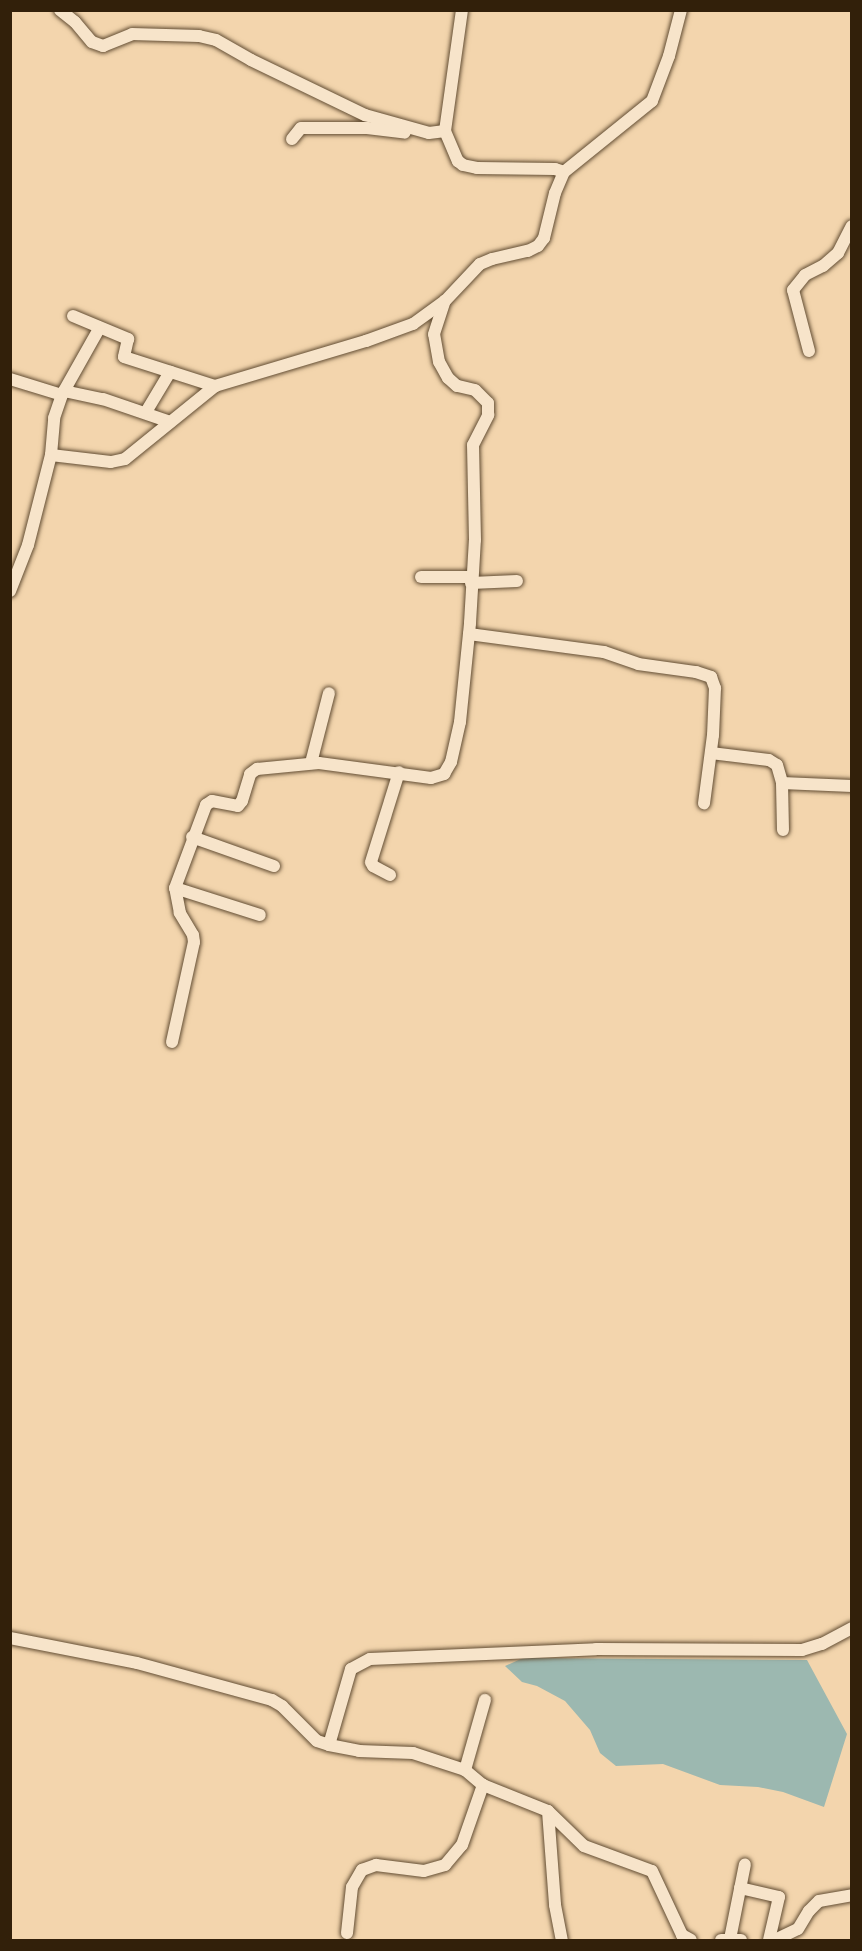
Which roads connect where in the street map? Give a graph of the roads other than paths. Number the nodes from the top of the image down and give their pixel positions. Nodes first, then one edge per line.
1 (60, 10) edge
2 (462, 10) edge
3 (681, 10) edge
4 (414, 129) junction
5 (445, 131) junction
6 (292, 139) dead end
7 (564, 172) junction
8 (852, 226) edge
9 (445, 301) junction
10 (73, 315) dead end
11 (99, 329) junction
12 (809, 351) dead end
13 (170, 372) junction
14 (10, 379) edge
15 (215, 386) junction
16 (63, 393) junction
17 (146, 412) junction
18 (170, 422) junction
19 (51, 455) junction
20 (13, 573) edge
21 (421, 577) dead end
22 (471, 580) junction
23 (517, 581) dead end
24 (10, 591) edge
25 (469, 634) junction
26 (329, 693) dead end
27 (711, 753) junction
28 (311, 764) junction
29 (399, 772) junction
30 (782, 783) junction
31 (852, 786) edge
32 (704, 803) dead end
33 (783, 830) dead end
34 (192, 837) junction
35 (274, 866) dead end
36 (390, 874) dead end
37 (175, 888) junction
38 (260, 915) dead end
39 (172, 1042) dead end
40 (852, 1628) edge
41 (10, 1638) edge
42 (485, 1700) dead end
43 (329, 1745) junction
44 (465, 1770) junction
45 (483, 1785) junction
46 (548, 1811) junction
47 (745, 1864) dead end
48 (740, 1888) junction
49 (852, 1895) edge
50 (347, 1933) dead end
51 (731, 1940) edge
52 (562, 1941) edge
53 (691, 1941) edge
54 (769, 1941) edge
55 (775, 1941) edge

1 - 4 street
2 - 5 street
3 - 7 street
4 - 5 street
4 - 6 street
5 - 7 street
7 - 9 street
8 - 12 street
9 - 15 street
9 - 22 street
10 - 11 street
11 - 13 street
11 - 16 street
13 - 15 street
13 - 17 street
14 - 16 street
15 - 18 street
16 - 17 street
16 - 19 street
17 - 18 street
18 - 19 street
19 - 20 street
20 - 24 street
21 - 22 street
22 - 23 street
22 - 25 street
25 - 27 street
25 - 29 street
26 - 28 street
27 - 30 street
27 - 32 street
28 - 29 street
28 - 34 street
29 - 36 street
30 - 31 street
30 - 33 street
34 - 35 street
34 - 37 street
37 - 38 street
37 - 39 street
40 - 43 street
41 - 43 street
42 - 44 street
43 - 44 street
44 - 45 street
45 - 46 street
45 - 50 street
46 - 52 street
46 - 53 street
47 - 48 street
48 - 51 street
48 - 54 street
49 - 55 street

